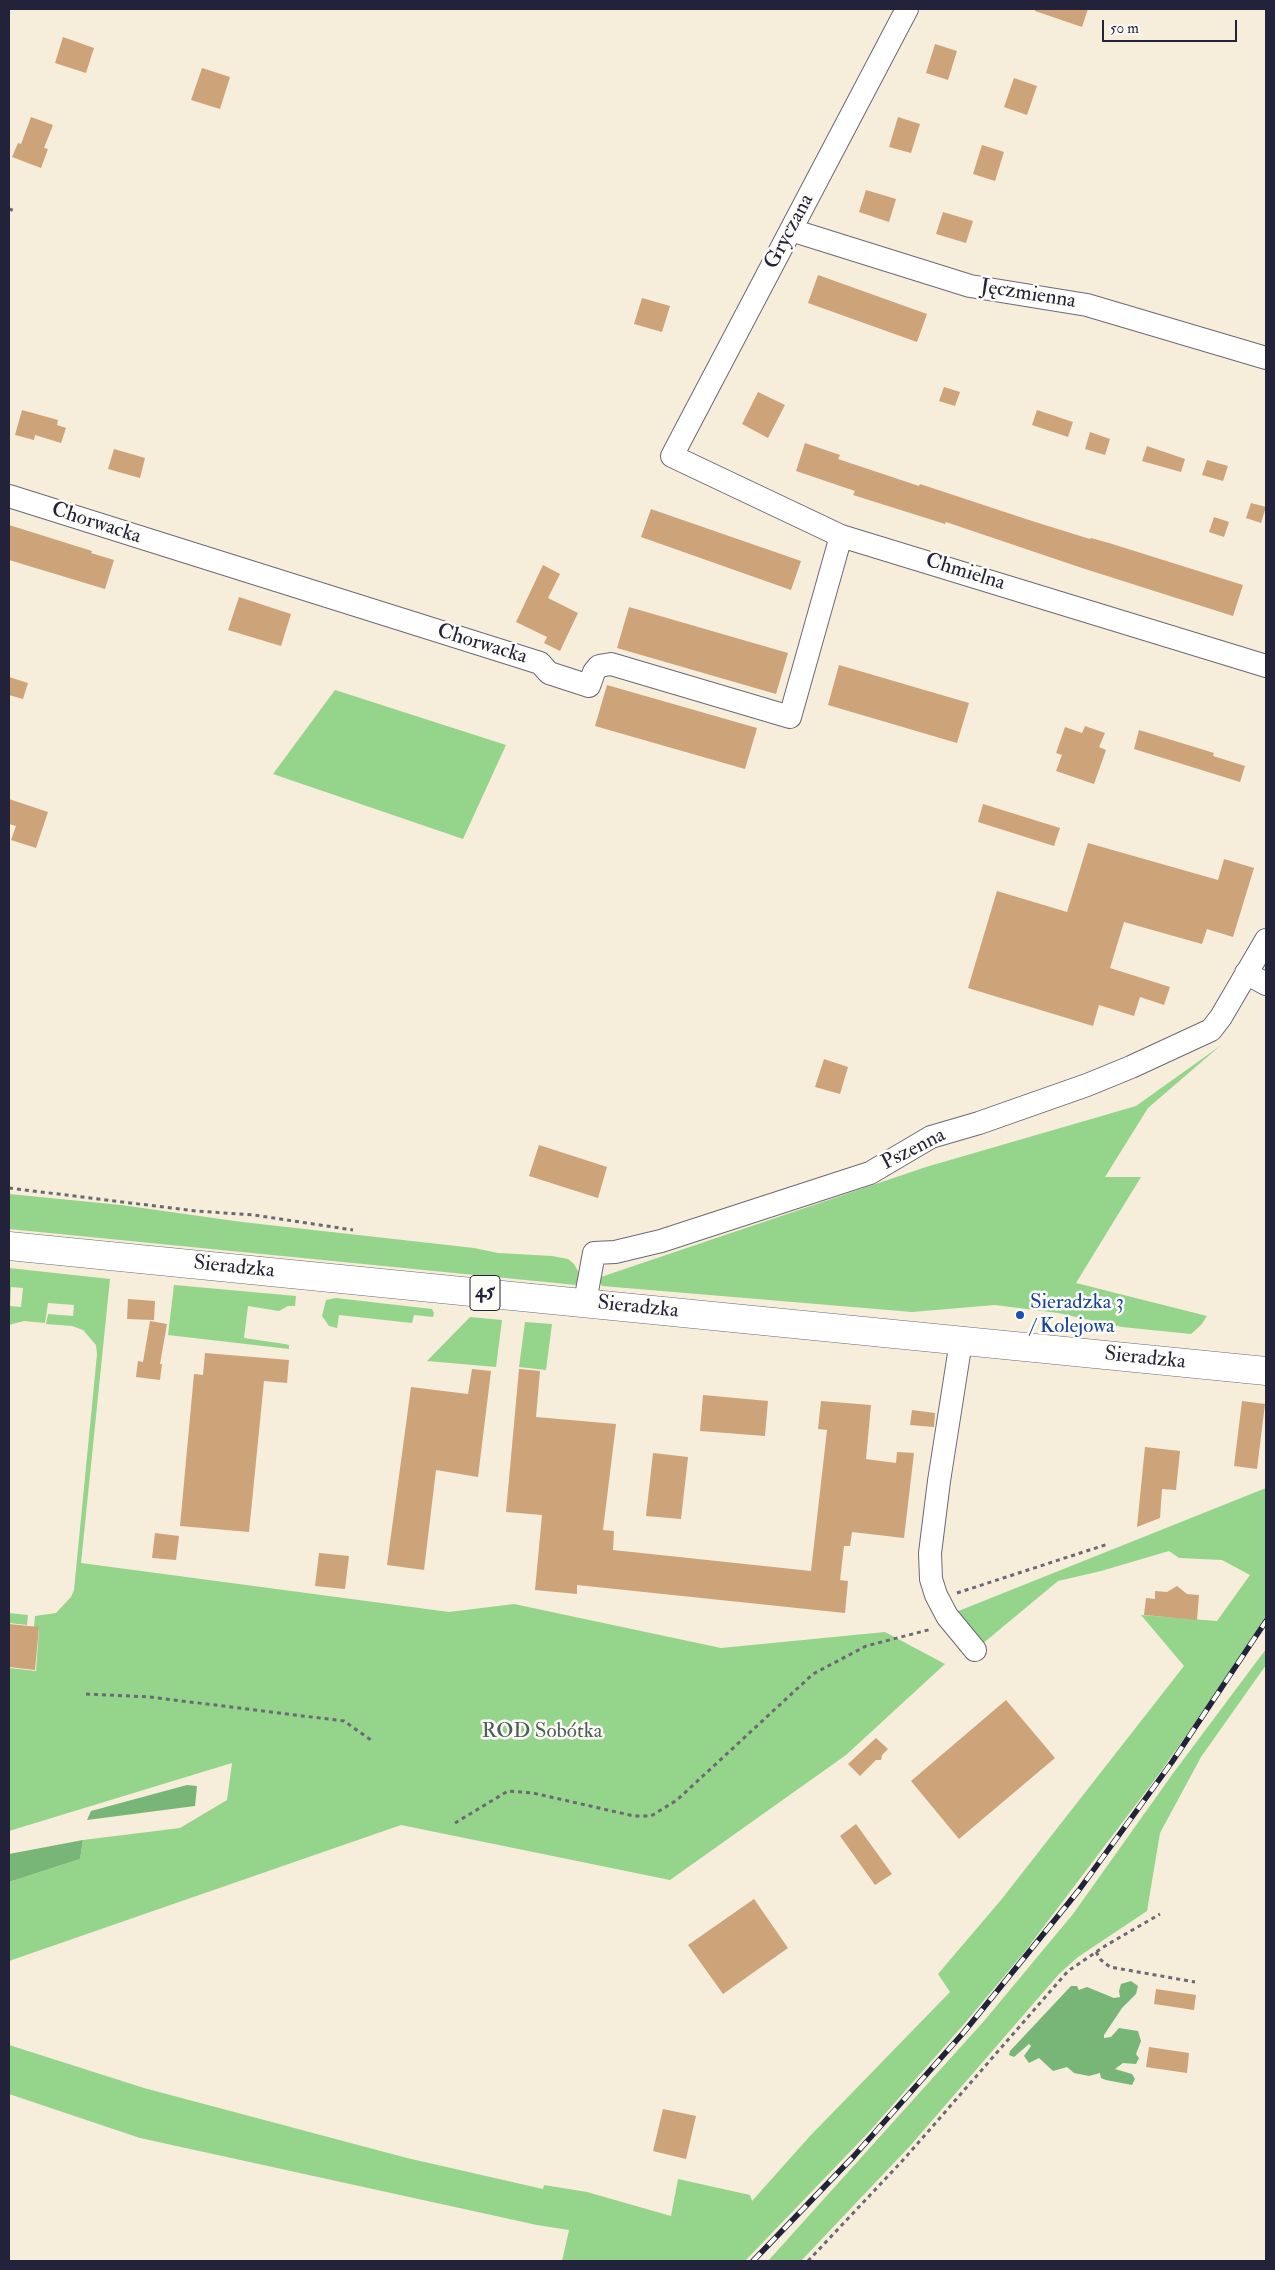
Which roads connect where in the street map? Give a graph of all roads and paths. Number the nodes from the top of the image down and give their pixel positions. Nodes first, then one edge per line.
1 (907, 9) edge
2 (9, 209) edge
3 (15, 210) dead end
4 (791, 230) junction
5 (1266, 358) edge
6 (672, 456) joint
7 (9, 496) edge
8 (841, 536) junction
9 (1266, 666) edge
10 (1266, 940) edge
11 (1246, 973) junction
12 (1266, 984) edge
13 (9, 1188) edge
14 (353, 1230) dead end
15 (9, 1246) edge
16 (585, 1302) junction
17 (961, 1341) junction
18 (1266, 1370) edge
19 (1108, 1544) dead end
20 (938, 1600) junction
21 (952, 1622) junction
22 (975, 1650) dead end
23 (86, 1694) dead end
24 (371, 1740) dead end
25 (455, 1823) dead end
26 (1160, 1914) dead end
27 (1096, 1952) junction
28 (1195, 1982) dead end
29 (808, 2261) edge

1 - 4 street, Gryczana
2 - 3 path
4 - 5 street, Jęczmienna
4 - 6 street, Gryczana
6 - 8 street, Chmielna
7 - 8 street, Chorwacka
8 - 9 street, Chmielna
10 - 11 street, Pszenna
11 - 12 street
11 - 16 street, Pszenna
13 - 14 path
15 - 16 main road, Sieradzka / 45
16 - 17 main road, Sieradzka / 45
17 - 18 main road, Sieradzka / 45
17 - 20 street
19 - 20 path
20 - 21 street
21 - 22 street
21 - 25 path
23 - 24 path
26 - 27 path
27 - 28 path
27 - 29 path

